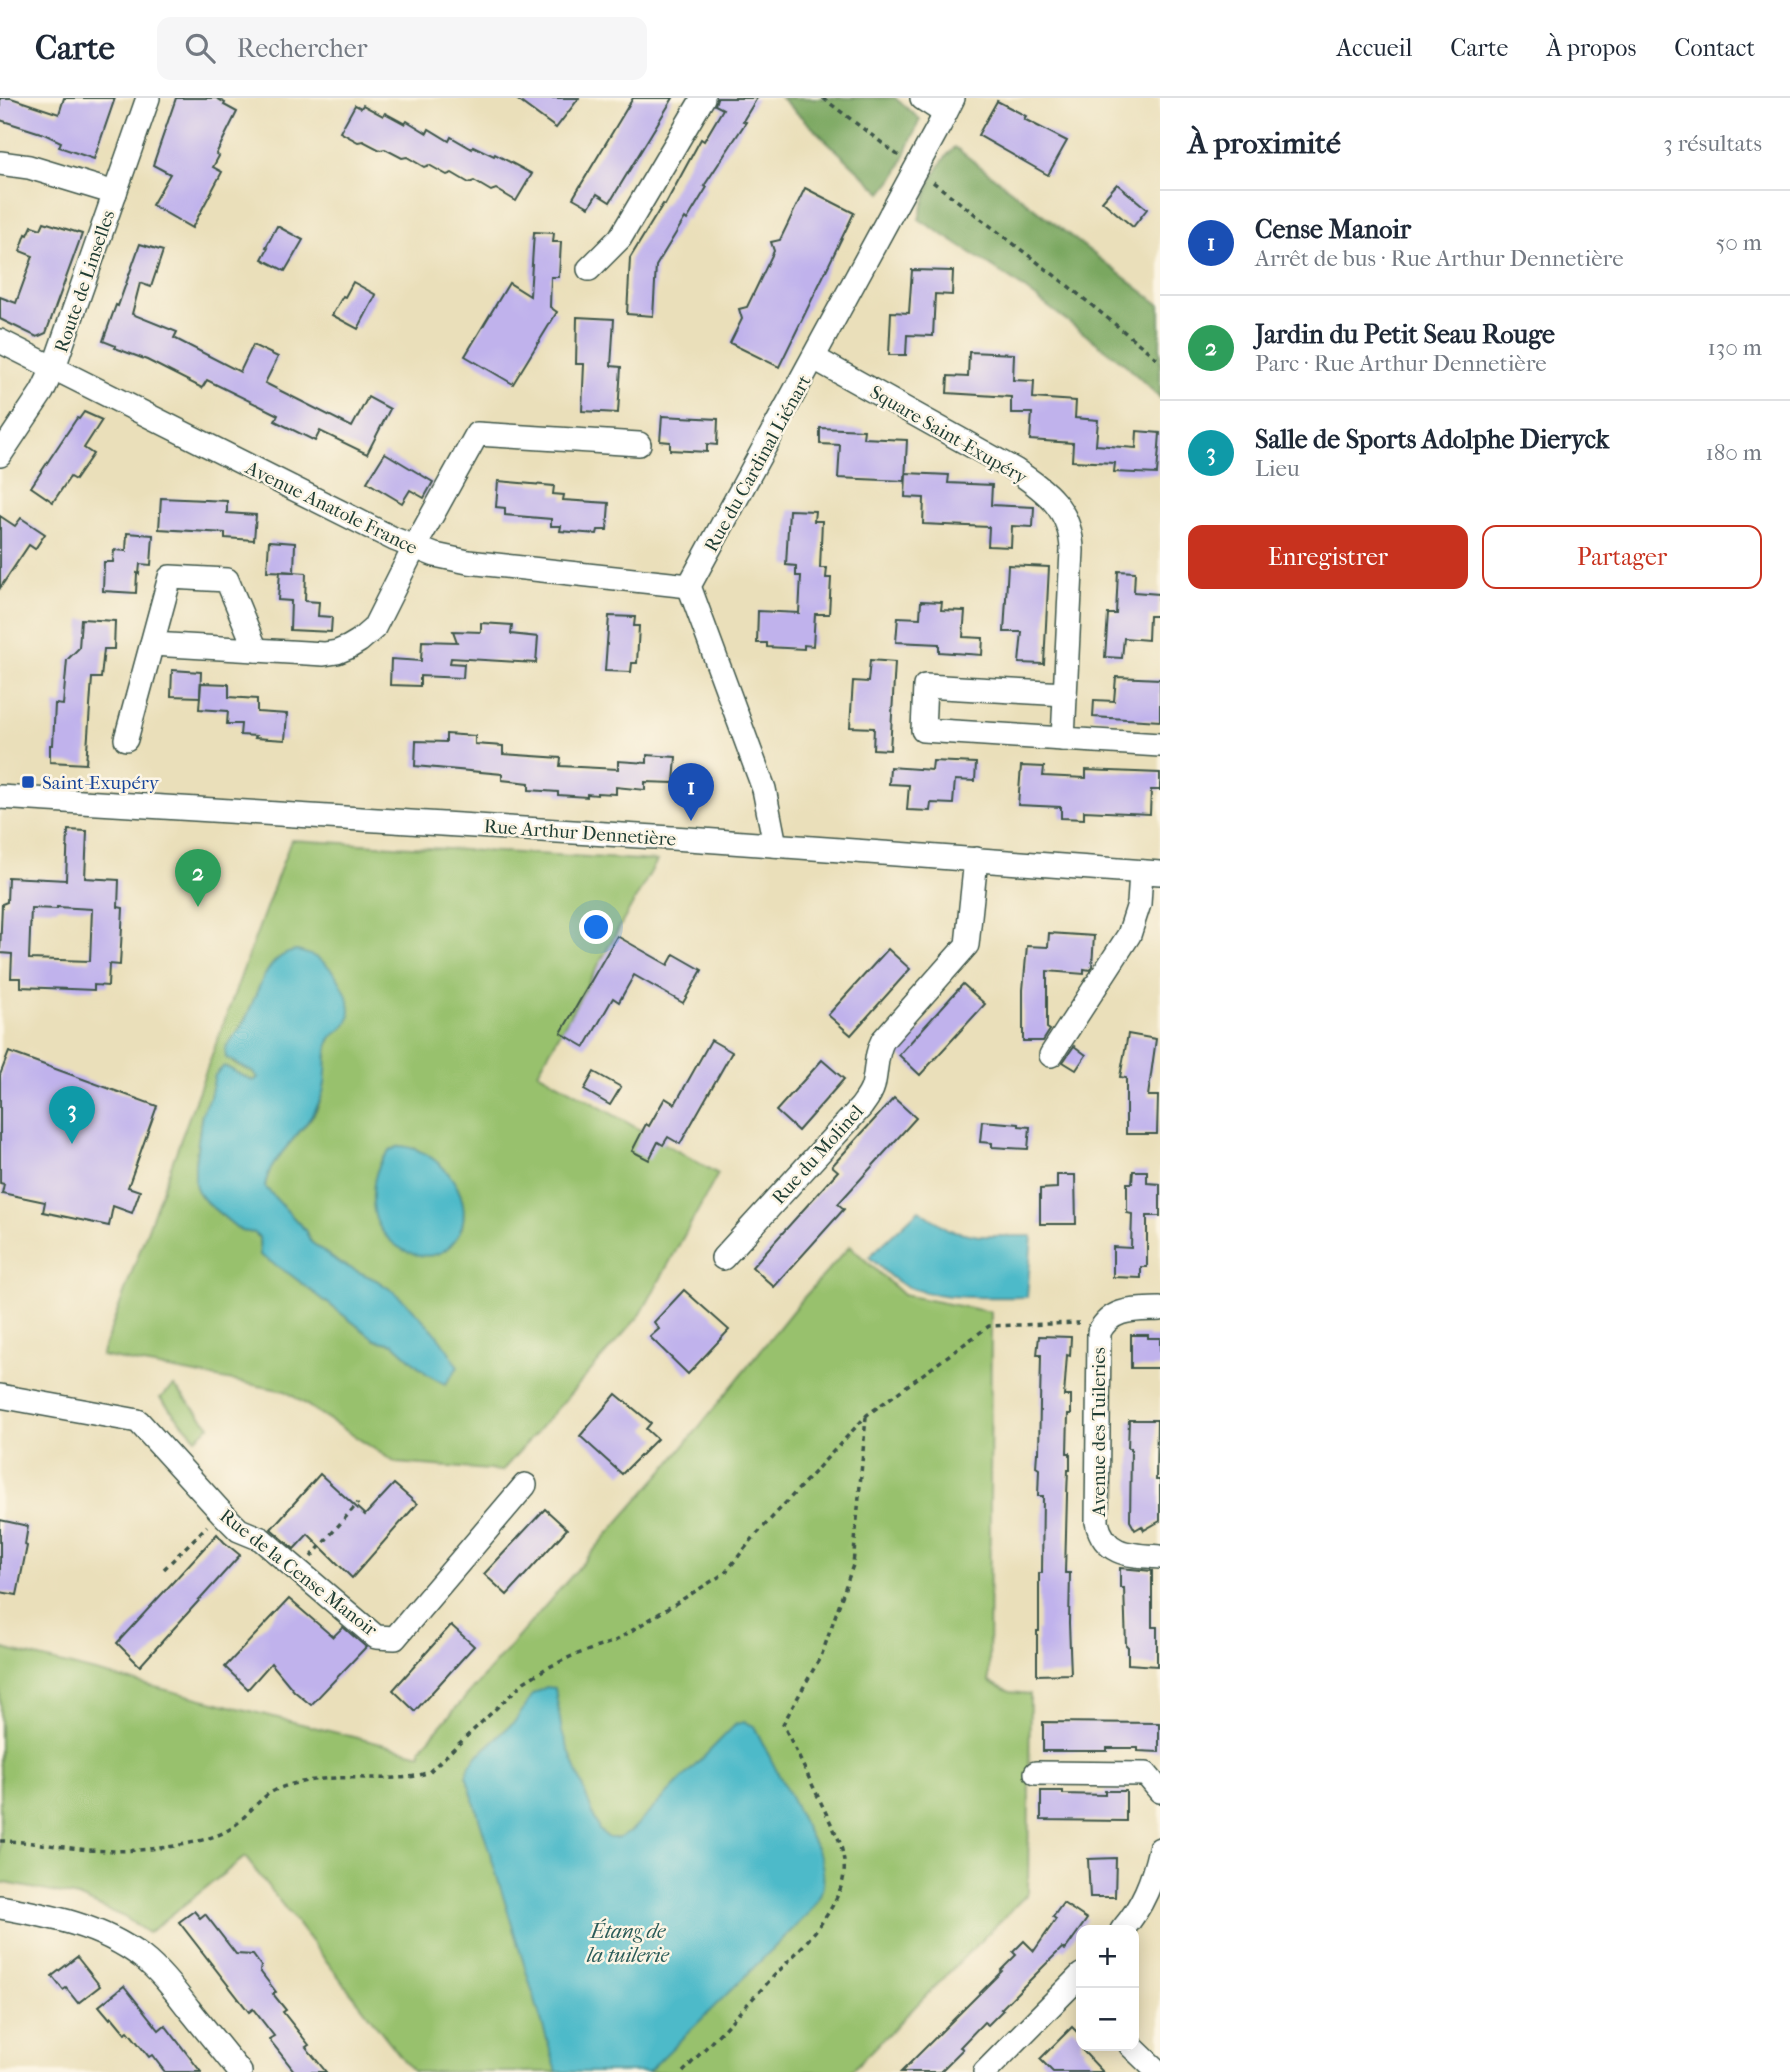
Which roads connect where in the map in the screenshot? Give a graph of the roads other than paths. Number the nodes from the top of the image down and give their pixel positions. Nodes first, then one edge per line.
1 (148, 98) edge
2 (703, 98) edge
3 (922, 98) edge
4 (946, 112) edge
5 (0, 163) edge
6 (115, 193) junction
7 (589, 269) dead end
8 (0, 341) edge
9 (814, 358) junction
10 (54, 367) junction
11 (639, 444) dead end
12 (0, 455) edge
13 (414, 548) junction
14 (689, 586) junction
15 (152, 644) junction
16 (256, 650) junction
17 (1065, 694) junction
18 (126, 739) dead end
19 (1063, 739) junction
20 (1160, 745) edge
21 (0, 797) edge
22 (775, 845) junction
23 (976, 859) junction
24 (1150, 872) edge
25 (1051, 1055) dead end
26 (723, 1258) dead end
27 (1160, 1309) edge
28 (0, 1396) edge
29 (525, 1485) dead end
30 (1160, 1557) edge
31 (1036, 1773) dead end
32 (1160, 1791) edge
33 (1160, 1849) edge
34 (0, 1907) edge
35 (1126, 1925) edge
36 (1076, 1988) edge
37 (1136, 2051) edge
38 (240, 2072) edge
39 (985, 2072) edge
40 (1158, 2072) edge

1 - 6 street, Route de Linselles
2 - 7 street
3 - 4 street
4 - 9 street, Rue du Cardinal Liénart, bridge
5 - 6 street
6 - 10 street, Route de Linselles
8 - 10 street, Avenue Anatole France
9 - 14 street, Rue du Cardinal Liénart
9 - 17 street, Square Saint-Exupéry
10 - 12 street, Route de Linselles
10 - 13 street, Avenue Anatole France
11 - 13 street
13 - 14 street, Avenue Anatole France
13 - 16 street
14 - 22 street
15 - 16 street
15 - 16 street
15 - 18 street
17 - 19 street, Square Saint-Exupéry
17 - 19 street
19 - 20 street
21 - 22 street, Rue Arthur Dennetière
22 - 23 street, Rue Arthur Dennetière
23 - 24 street, Rue Arthur Dennetière
23 - 26 street, Rue du Molinel
24 - 25 street
27 - 30 street, Avenue des Tuileries
28 - 29 street, Rue de la Cense Manoir
31 - 32 street
33 - 35 street
34 - 38 street
36 - 39 street
37 - 40 street

